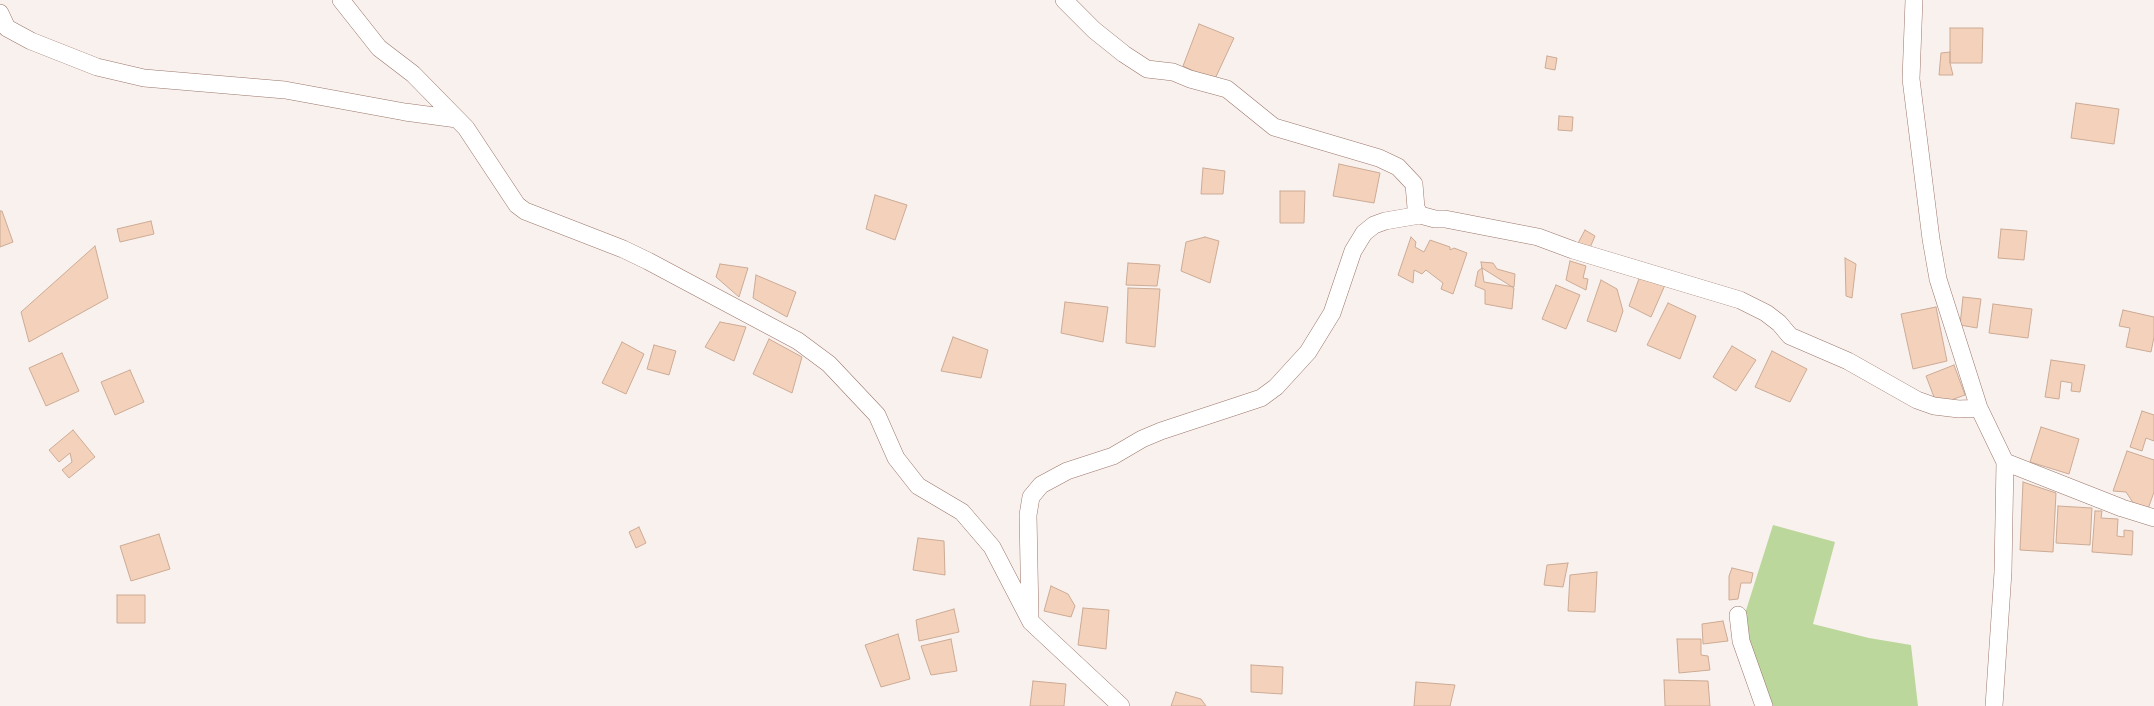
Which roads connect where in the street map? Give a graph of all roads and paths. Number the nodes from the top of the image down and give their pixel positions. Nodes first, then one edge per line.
1 (9, 0) edge
2 (341, 0) edge
3 (1064, 0) edge
4 (1914, 0) edge
5 (0, 6) edge
6 (0, 12) edge
7 (456, 119) junction
8 (1420, 215) junction
9 (1979, 408) junction
10 (2005, 462) junction
11 (2154, 518) edge
12 (1738, 615) dead end
13 (1030, 622) junction
14 (1121, 706) edge
15 (1764, 706) edge
16 (1994, 706) edge

1 - 5 street
2 - 7 street
3 - 8 street
4 - 9 street
6 - 7 street
7 - 13 street
8 - 9 street
8 - 13 street
9 - 10 street
10 - 11 street
10 - 16 street
12 - 15 street
13 - 14 street

